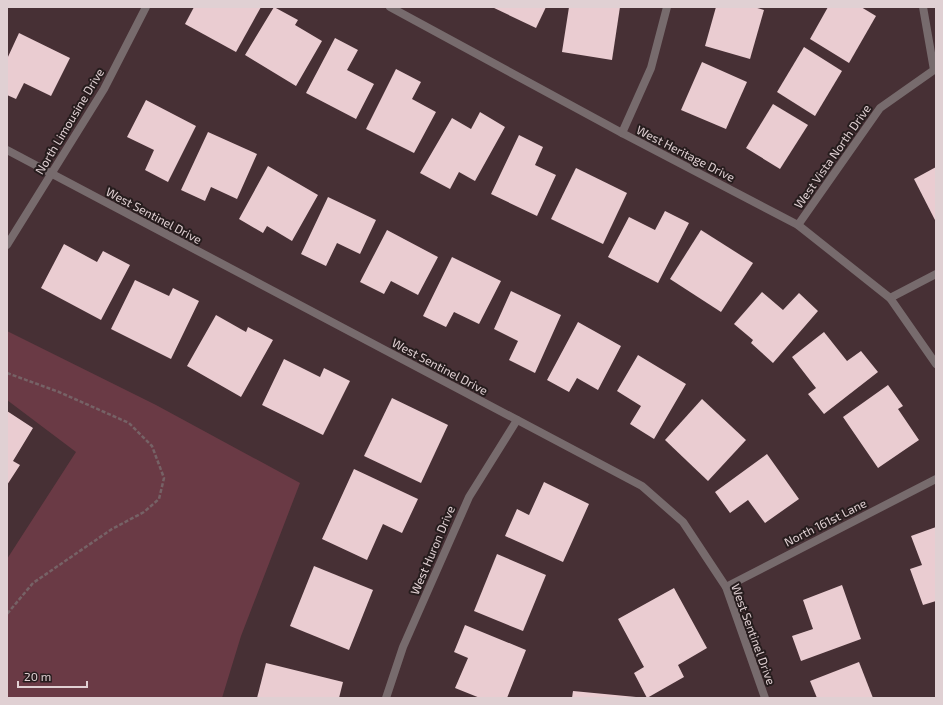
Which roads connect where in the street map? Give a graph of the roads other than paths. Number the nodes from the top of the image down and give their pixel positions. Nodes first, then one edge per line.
1 (146, 7) edge
2 (390, 7) edge
3 (668, 7) edge
4 (923, 7) edge
5 (622, 133) junction
6 (7, 150) edge
7 (51, 174) junction
8 (798, 225) junction
9 (7, 245) edge
10 (936, 274) edge
11 (890, 298) junction
12 (936, 364) edge
13 (517, 420) junction
14 (936, 479) edge
15 (726, 587) junction
16 (386, 698) edge
17 (765, 698) edge

1 - 7 street, North Limousine Drive
2 - 5 street, West Heritage Drive
3 - 5 street
4 - 8 street, West Vista North Drive
5 - 8 street, West Heritage Drive
6 - 7 street, West Sentinel Drive
7 - 9 street, North Limousine Drive
7 - 13 street, West Sentinel Drive
8 - 11 street, West Heritage Drive
10 - 11 street
11 - 12 street, West Heritage Drive
13 - 15 street, West Sentinel Drive
13 - 16 street, West Huron Drive
14 - 15 street, North 161st Lane
15 - 17 street, West Sentinel Drive

